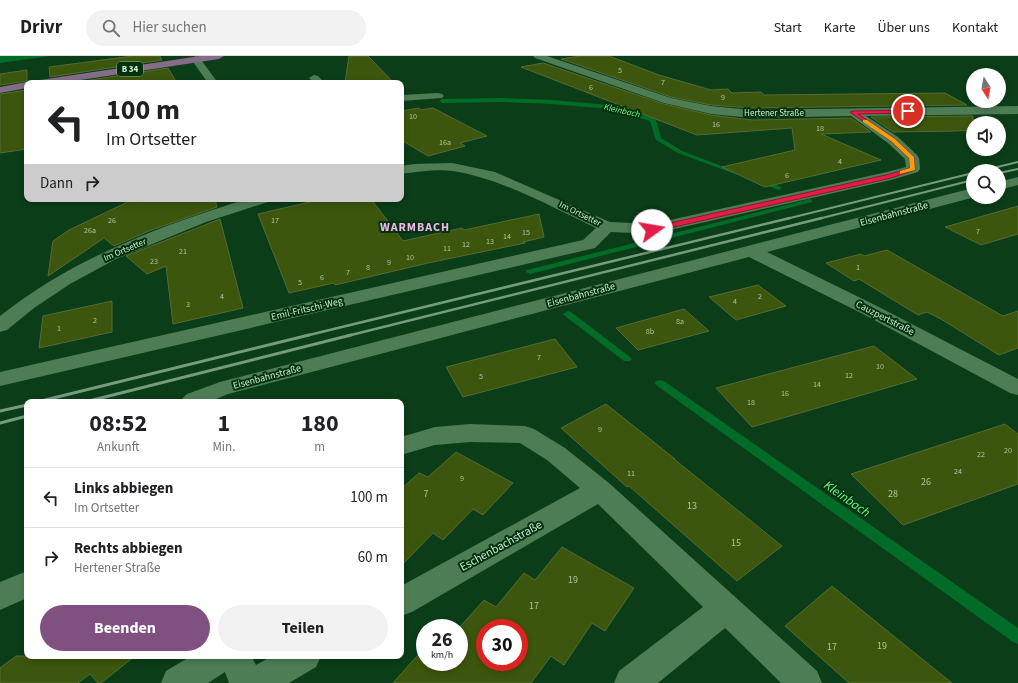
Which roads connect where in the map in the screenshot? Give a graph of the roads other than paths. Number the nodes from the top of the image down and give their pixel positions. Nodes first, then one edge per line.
1 (219, 56) edge
2 (538, 56) edge
3 (196, 59) junction
4 (60, 80) edge
5 (212, 80) edge
6 (24, 86) edge
7 (0, 90) edge
8 (438, 96) dead end
9 (404, 98) edge
10 (1018, 110) edge
11 (853, 112) junction
12 (404, 170) edge
13 (1018, 181) edge
14 (1006, 184) edge
15 (966, 195) edge
16 (254, 202) edge
17 (607, 227) junction
18 (751, 251) junction
19 (0, 326) edge
20 (0, 379) edge
21 (1015, 382) edge
22 (195, 399) edge
23 (404, 445) edge
24 (600, 490) junction
25 (24, 585) edge
26 (0, 596) edge
27 (404, 600) edge
28 (726, 608) junction
29 (216, 659) edge
30 (235, 659) edge
31 (299, 659) edge
32 (178, 683) edge
33 (246, 683) edge
34 (256, 683) edge
35 (631, 683) edge
36 (805, 683) edge

1 - 3 main road, B 34
2 - 11 street, Hertener Straße
3 - 4 main road, B 34
3 - 5 street
6 - 7 main road
8 - 9 street
10 - 11 street, Hertener Straße
11 - 17 street, Im Ortsetter
12 - 17 street, Im Ortsetter
13 - 14 street
15 - 18 street, Eisenbahnstraße
16 - 19 street, Im Ortsetter
17 - 20 street, Emil-Fritschi-Weg
18 - 21 street, Cauzpertstraße
18 - 22 street, Eisenbahnstraße
23 - 24 street
24 - 27 street, Eschenbachstraße
24 - 28 street
25 - 26 street
28 - 35 street
28 - 36 street
29 - 32 street
30 - 33 street
31 - 34 street

